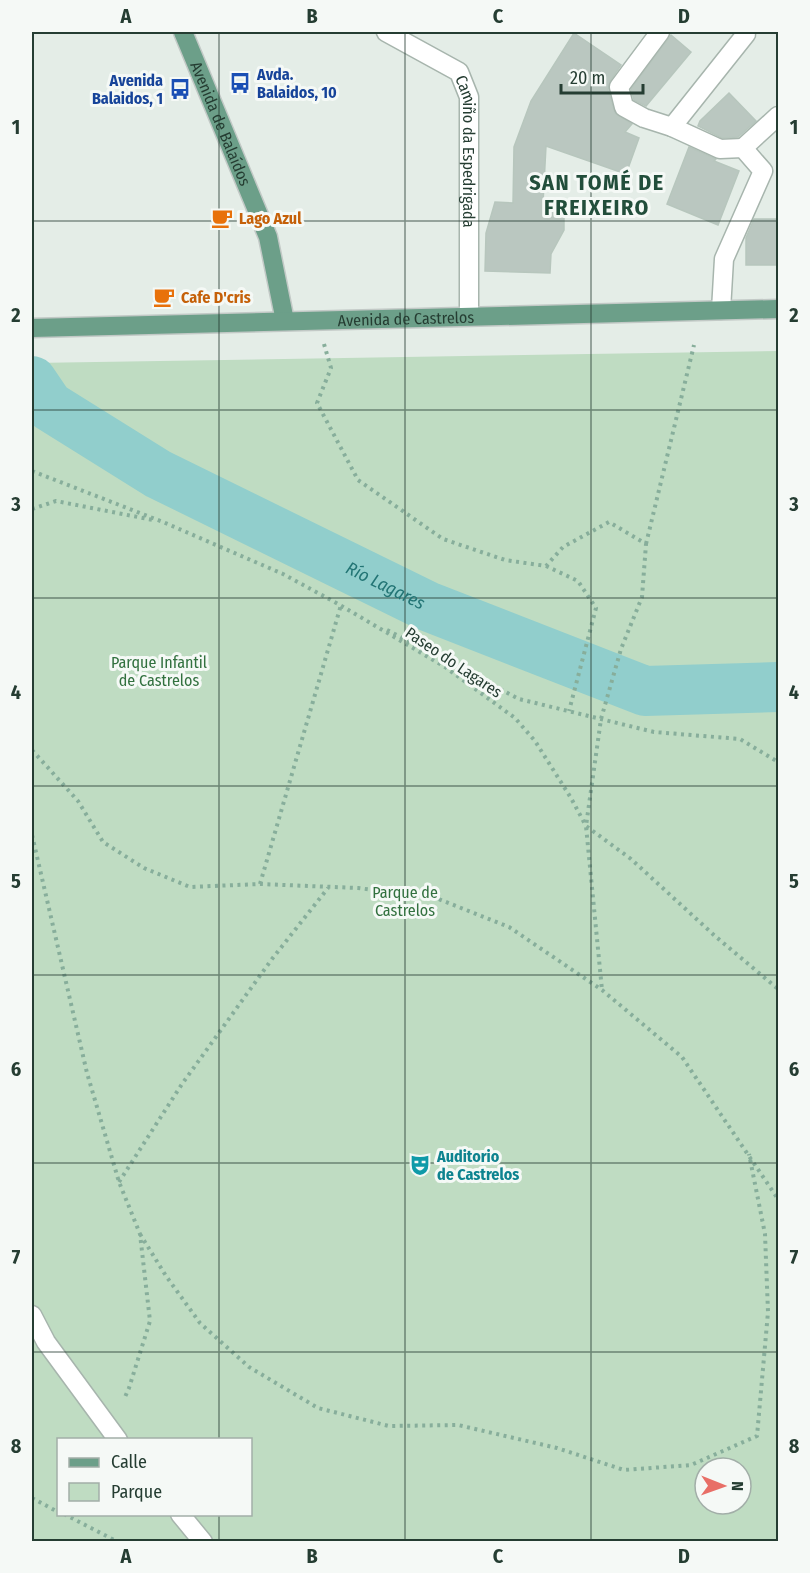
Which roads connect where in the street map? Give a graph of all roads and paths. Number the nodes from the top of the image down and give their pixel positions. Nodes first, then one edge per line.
1 (183, 32) edge
2 (386, 32) edge
3 (660, 32) edge
4 (746, 34) dead end
5 (778, 116) edge
6 (672, 127) junction
7 (743, 148) junction
8 (778, 309) edge
9 (721, 310) junction
10 (469, 316) junction
11 (318, 320) junction
12 (285, 321) junction
13 (32, 328) edge
14 (694, 345) dead end
15 (32, 471) edge
16 (32, 509) edge
17 (163, 522) junction
18 (646, 544) junction
19 (546, 566) junction
20 (340, 605) junction
21 (569, 711) junction
22 (601, 719) junction
23 (32, 750) edge
24 (778, 762) edge
25 (586, 826) junction
26 (32, 835) edge
27 (260, 884) junction
28 (328, 888) junction
29 (778, 989) edge
30 (602, 990) junction
31 (749, 1154) junction
32 (119, 1182) junction
33 (778, 1199) edge
34 (140, 1234) junction
35 (32, 1315) edge
36 (125, 1397) dead end
37 (117, 1438) edge
38 (32, 1498) edge
39 (57, 1511) edge
40 (66, 1516) edge
41 (181, 1516) edge
42 (118, 1542) edge
43 (203, 1542) edge

1 - 12 main road, Avenida de Balaídos
2 - 10 street, Camiño da Espedrigada
3 - 6 street
4 - 6 street
5 - 7 street
6 - 7 street
7 - 9 street
8 - 9 main road, Avenida de Castrelos
9 - 10 main road, Avenida de Castrelos
10 - 11 main road, Avenida de Castrelos
11 - 12 main road, Avenida de Castrelos
11 - 19 path
12 - 13 main road, Avenida de Castrelos
14 - 18 path
15 - 17 path, Paseo do Lagares
16 - 17 path
17 - 20 path, Paseo do Lagares
18 - 19 path
18 - 22 path
19 - 21 path
20 - 21 path
20 - 25 path, Paseo do Lagares
20 - 27 path
21 - 22 path
22 - 24 path
22 - 25 path
23 - 27 path
25 - 29 path, Paseo do Lagares
25 - 30 path
26 - 32 path
27 - 28 path
28 - 30 path
28 - 32 path
30 - 31 path
31 - 33 path
31 - 34 path
32 - 34 path
34 - 36 path
35 - 37 street
38 - 39 path
40 - 42 path
41 - 43 street

